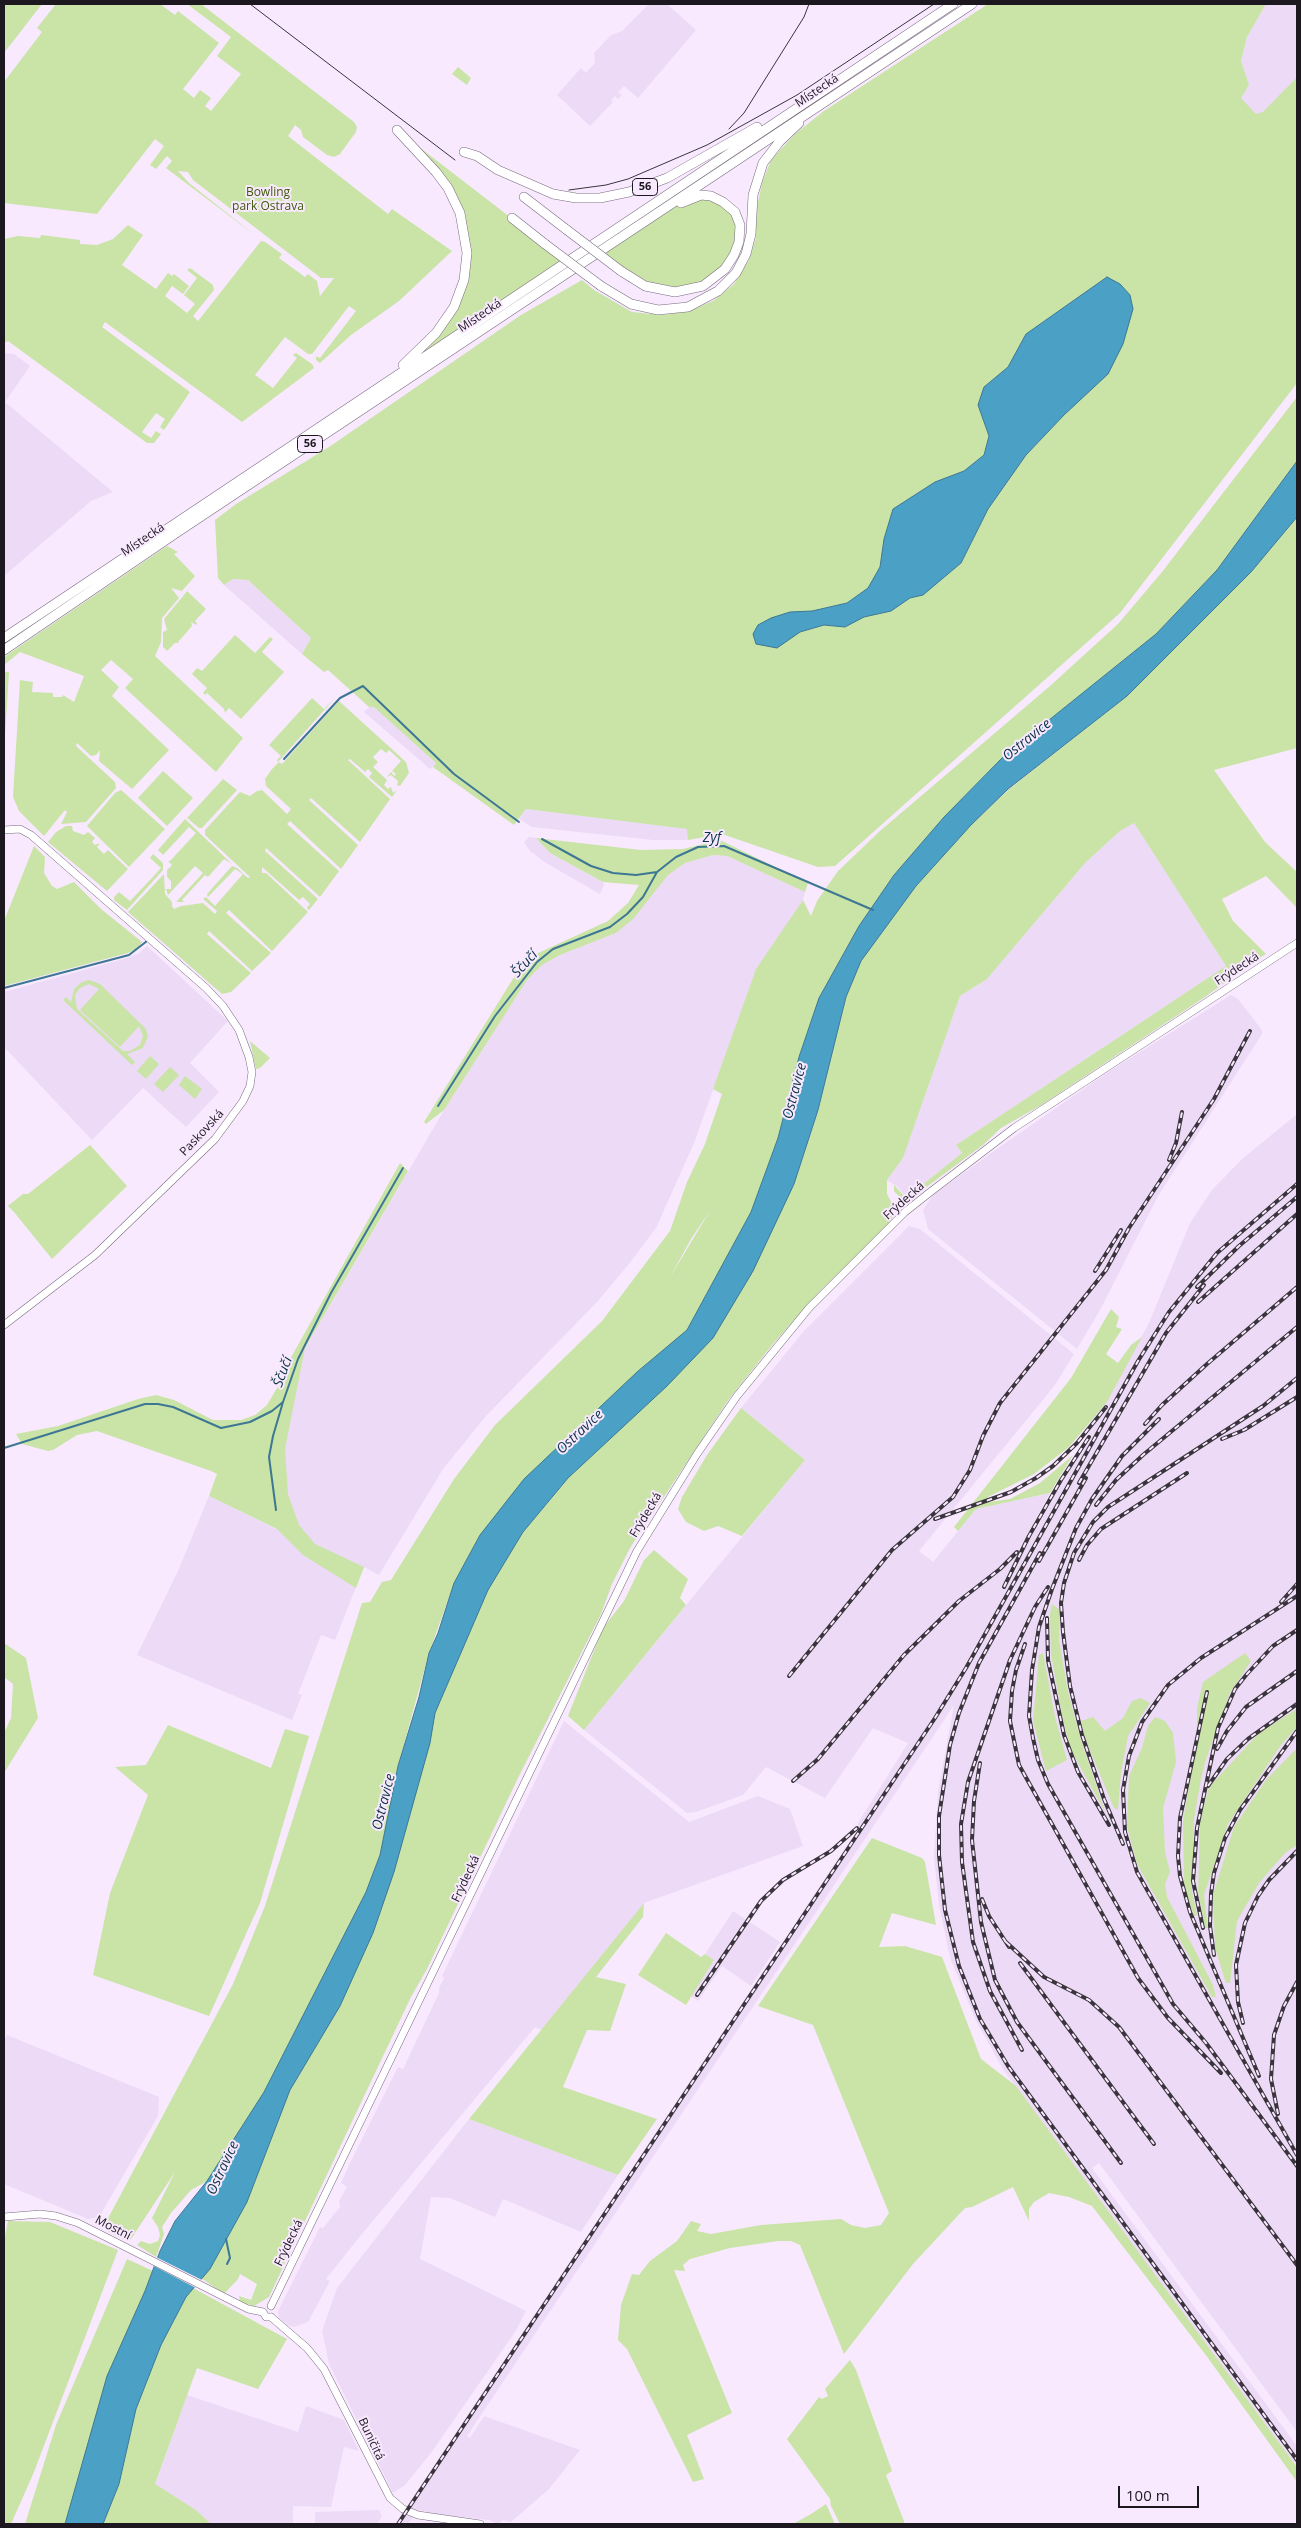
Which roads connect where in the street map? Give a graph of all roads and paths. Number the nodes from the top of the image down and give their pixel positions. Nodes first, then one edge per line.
1 (953, 4) edge
2 (972, 4) edge
3 (814, 95) junction
4 (822, 103) junction
5 (397, 130) dead end
6 (464, 152) dead end
7 (524, 197) dead end
8 (512, 218) dead end
9 (618, 239) junction
10 (384, 384) junction
11 (4, 638) edge
12 (4, 650) edge
13 (4, 830) edge
14 (1297, 943) edge
15 (4, 1325) edge
16 (4, 2217) edge
17 (271, 2306) junction
18 (263, 2312) junction
19 (271, 2317) junction
20 (480, 2524) edge

1 - 3 highway, Místecká / 56
2 - 4 highway, Místecká / 56
3 - 6 highway, 56
3 - 10 highway, Místecká / 56
4 - 8 highway, 56, bridge
4 - 9 highway, Místecká / 56
5 - 10 highway, 56
7 - 9 highway, 56, bridge
9 - 12 highway, Místecká / 56
10 - 11 highway, Místecká / 56
13 - 15 main road, Paskovská
14 - 17 main road, Frýdecká
16 - 18 main road, Mostní
17 - 18 main road
17 - 19 main road
18 - 19 main road
19 - 20 main road, Buničitá

